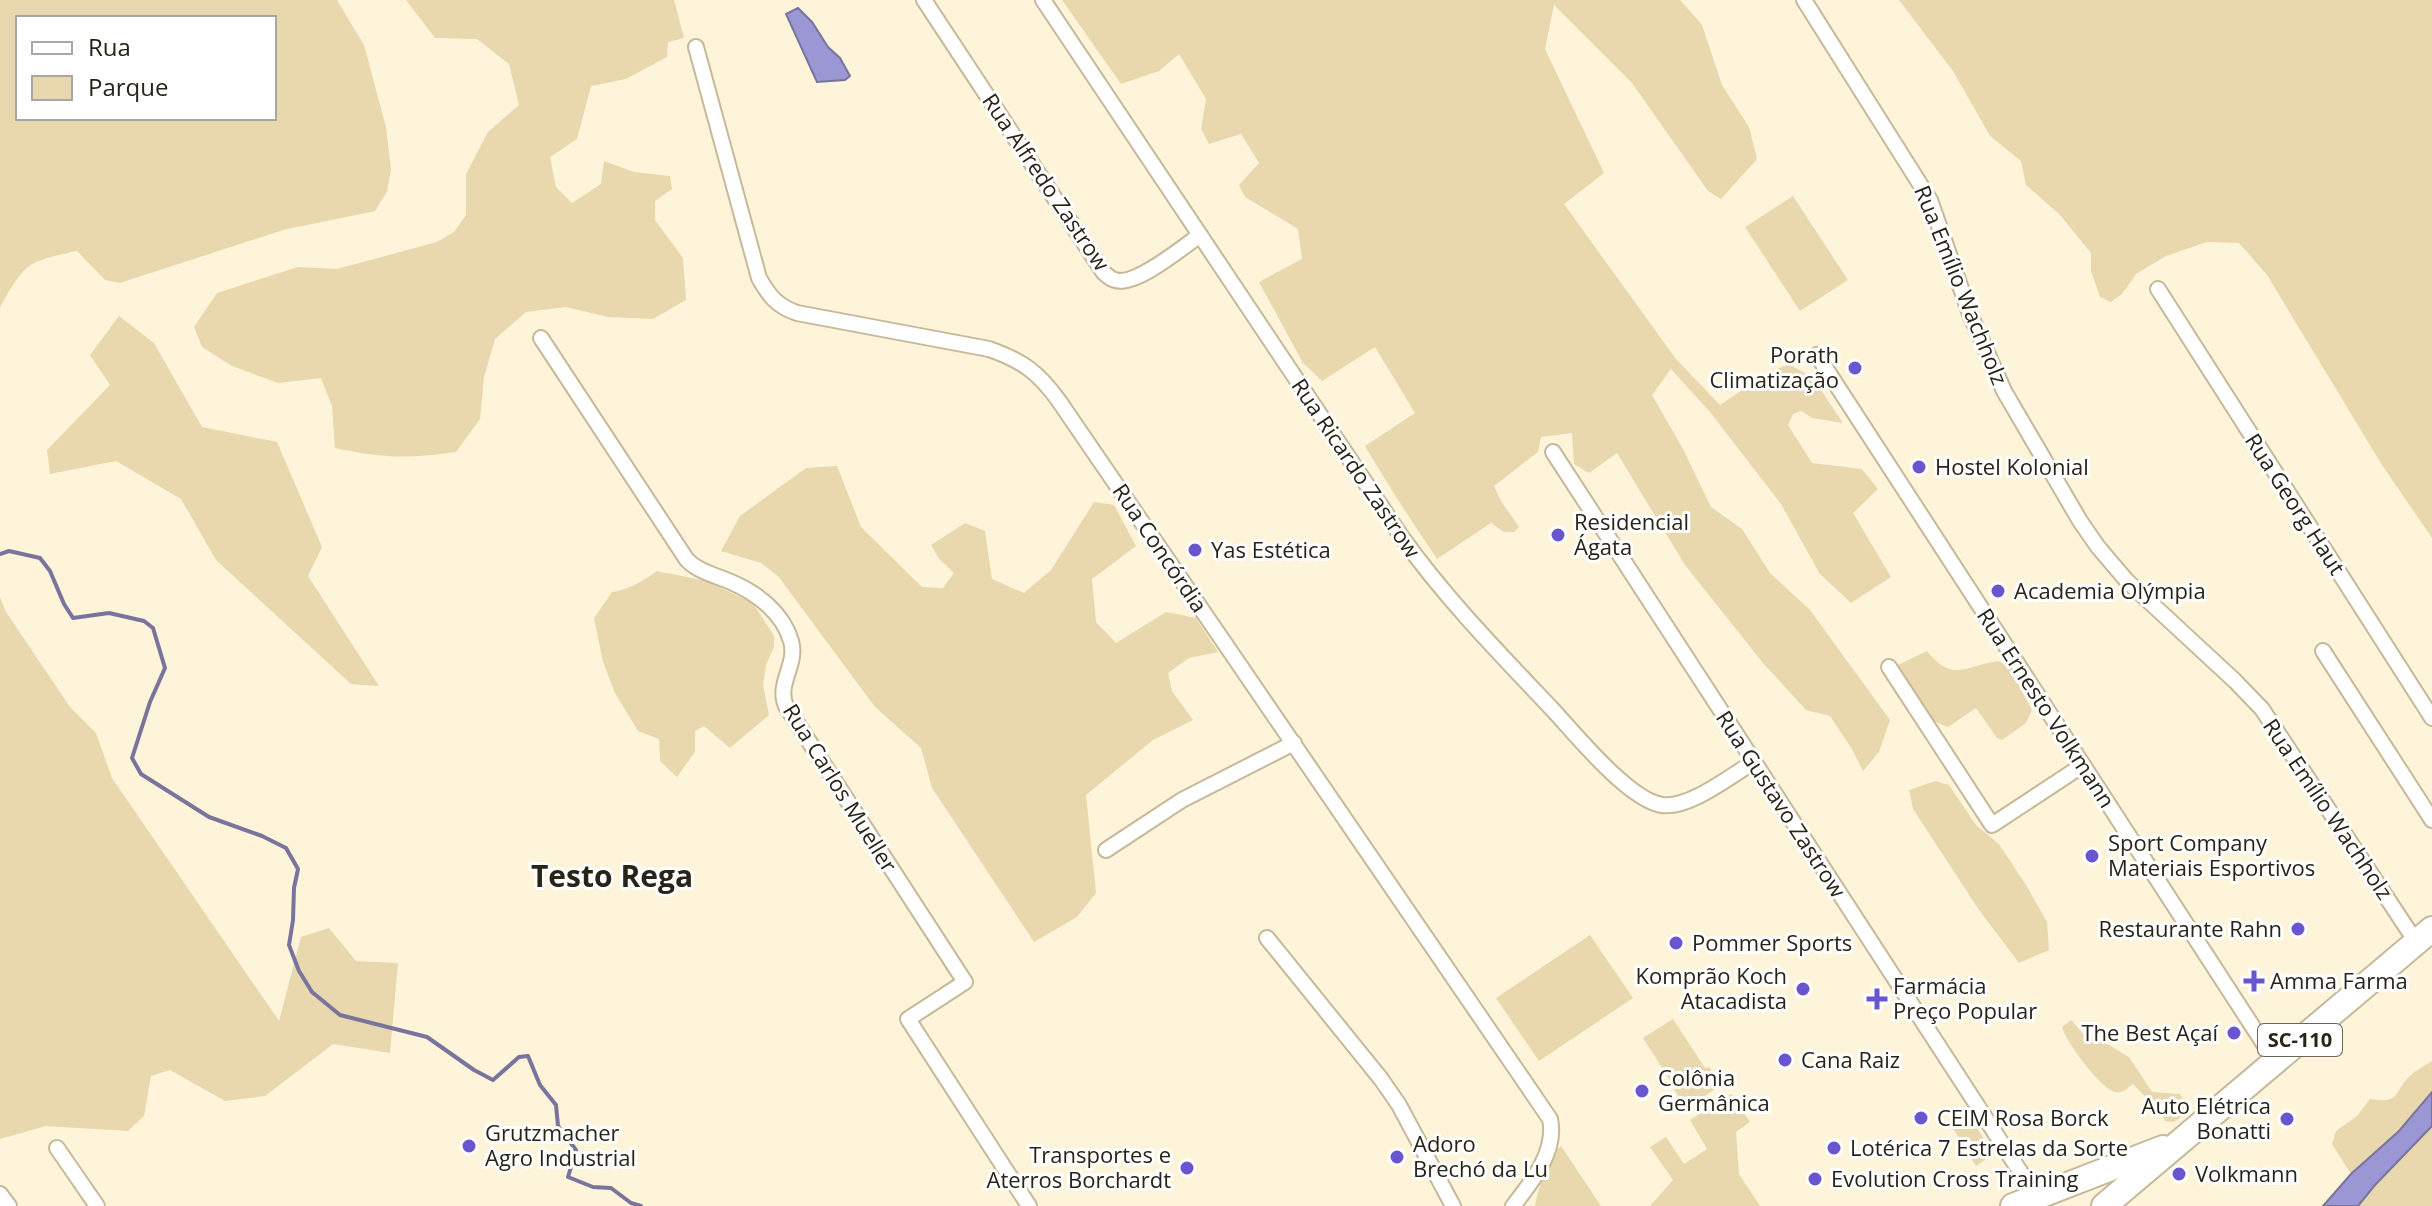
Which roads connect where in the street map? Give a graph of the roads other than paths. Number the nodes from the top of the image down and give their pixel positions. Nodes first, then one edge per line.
1 (924, 0) edge
2 (1043, 0) edge
3 (1804, 0) edge
4 (696, 47) dead end
5 (1200, 235) junction
6 (2158, 289) dead end
7 (541, 338) dead end
8 (1817, 355) dead end
9 (1553, 452) dead end
10 (2323, 651) dead end
11 (1889, 667) dead end
12 (2432, 718) edge
13 (1294, 743) junction
14 (1754, 762) junction
15 (2083, 765) junction
16 (2432, 820) edge
17 (1106, 850) dead end
18 (2424, 936) edge
19 (1267, 938) dead end
20 (2275, 1061) junction
21 (2183, 1138) junction
22 (57, 1148) dead end
23 (1532, 1181) junction
24 (0, 1194) edge
25 (2036, 1196) junction
26 (9, 1206) edge
27 (97, 1206) edge
28 (1029, 1206) edge
29 (1453, 1206) edge
30 (1513, 1206) edge
31 (1527, 1206) edge
32 (2013, 1206) edge
33 (2063, 1206) edge
34 (2104, 1206) edge

1 - 5 street, Rua Alfredo Zastrow
2 - 5 street, Rua Ricardo Zastrow
3 - 18 street, Rua Emílio Wachholz
4 - 13 street, Rua Concórdia
5 - 14 street, Rua Ricardo Zastrow
6 - 12 street, Rua Georg Haut
7 - 28 street, Rua Carlos Mueller
8 - 15 street, Rua Ernesto Volkmann
9 - 14 street, Rua Gustavo Zastrow
10 - 16 street
11 - 15 street
13 - 17 street
13 - 23 street, Rua Concórdia
14 - 25 street, Rua Gustavo Zastrow
15 - 20 street, Rua Ernesto Volkmann
18 - 20 main road, SC-110
19 - 29 street
20 - 21 main road, SC-110
21 - 25 main road, SC-110
21 - 34 main road, SC-110
22 - 27 street
23 - 30 street, Rua Concórdia
23 - 31 street, Rua Concórdia
24 - 26 street
25 - 32 main road, SC-110
25 - 33 main road

